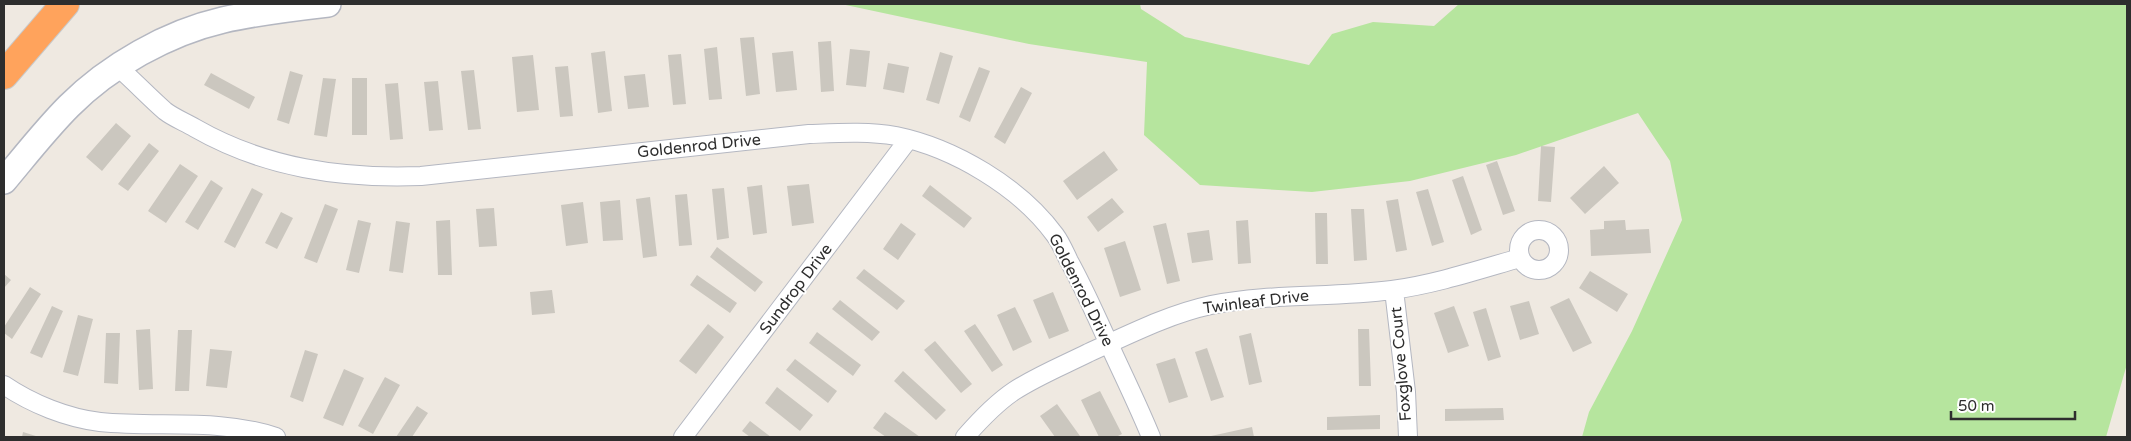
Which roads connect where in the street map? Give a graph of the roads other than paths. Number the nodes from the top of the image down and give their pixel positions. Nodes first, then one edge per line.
1 (65, 4) edge
2 (328, 4) edge
3 (118, 67) junction
4 (4, 75) edge
5 (908, 140) junction
6 (4, 180) edge
7 (1520, 258) dead end
8 (1394, 290) junction
9 (1109, 344) junction
10 (4, 385) edge
11 (269, 436) edge
12 (683, 437) edge
13 (965, 437) edge
14 (1151, 437) edge
15 (1408, 437) edge

1 - 4 highway
2 - 3 main road
3 - 5 street, Goldenrod Drive
3 - 6 main road
5 - 9 street, Goldenrod Drive
5 - 12 street, Sundrop Drive
7 - 8 street, Twinleaf Drive
8 - 9 street, Twinleaf Drive
8 - 15 street, Foxglove Court
9 - 13 street, Twinleaf Drive
9 - 14 street, Goldenrod Drive
10 - 11 street

